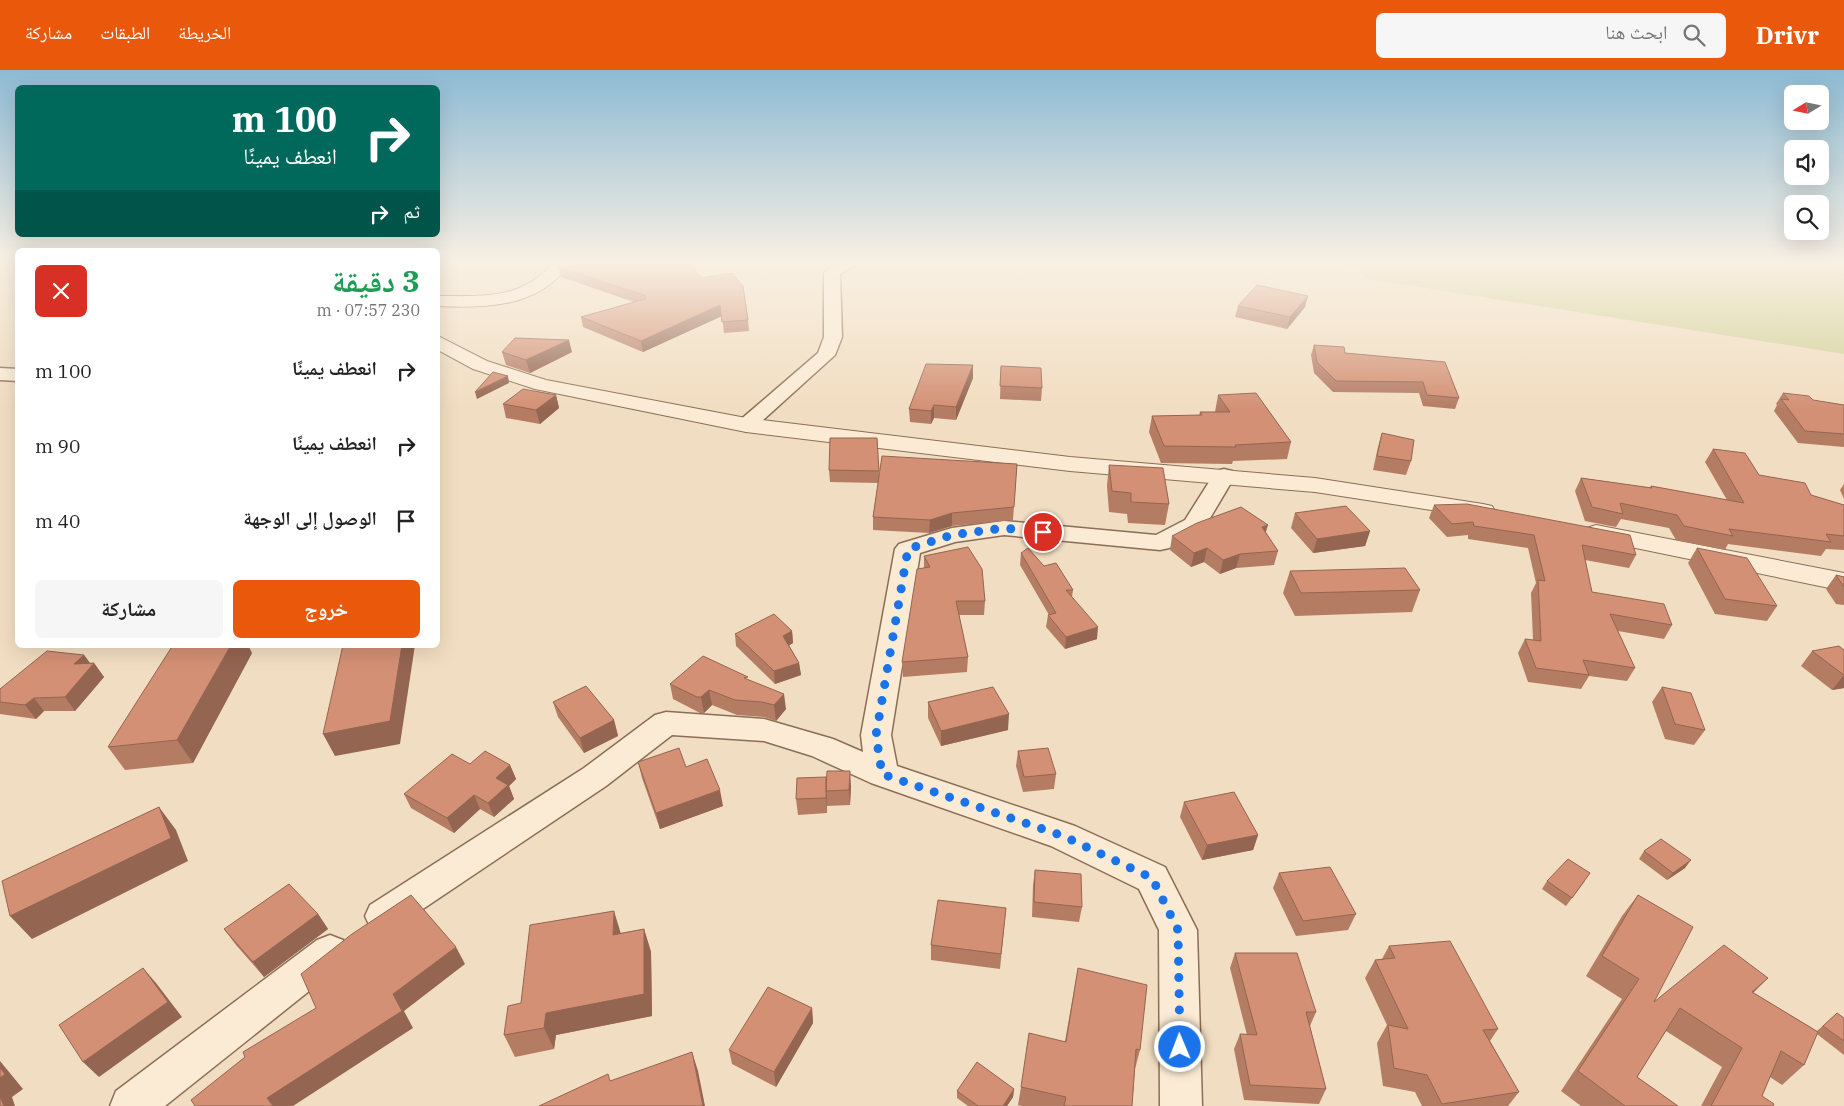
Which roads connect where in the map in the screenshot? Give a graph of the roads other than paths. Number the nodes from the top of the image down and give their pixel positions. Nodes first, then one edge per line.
1 (833, 312) edge
2 (440, 343) edge
3 (0, 374) edge
4 (15, 375) edge
5 (746, 425) junction
6 (1224, 476) junction
7 (1502, 514) edge
8 (1579, 529) edge
9 (1844, 582) edge
10 (882, 774) junction
11 (131, 1106) edge
12 (1181, 1106) edge

1 - 5 street
2 - 5 street
3 - 4 street
5 - 6 street
6 - 7 street
6 - 10 street
8 - 9 street
10 - 11 street
10 - 12 street

